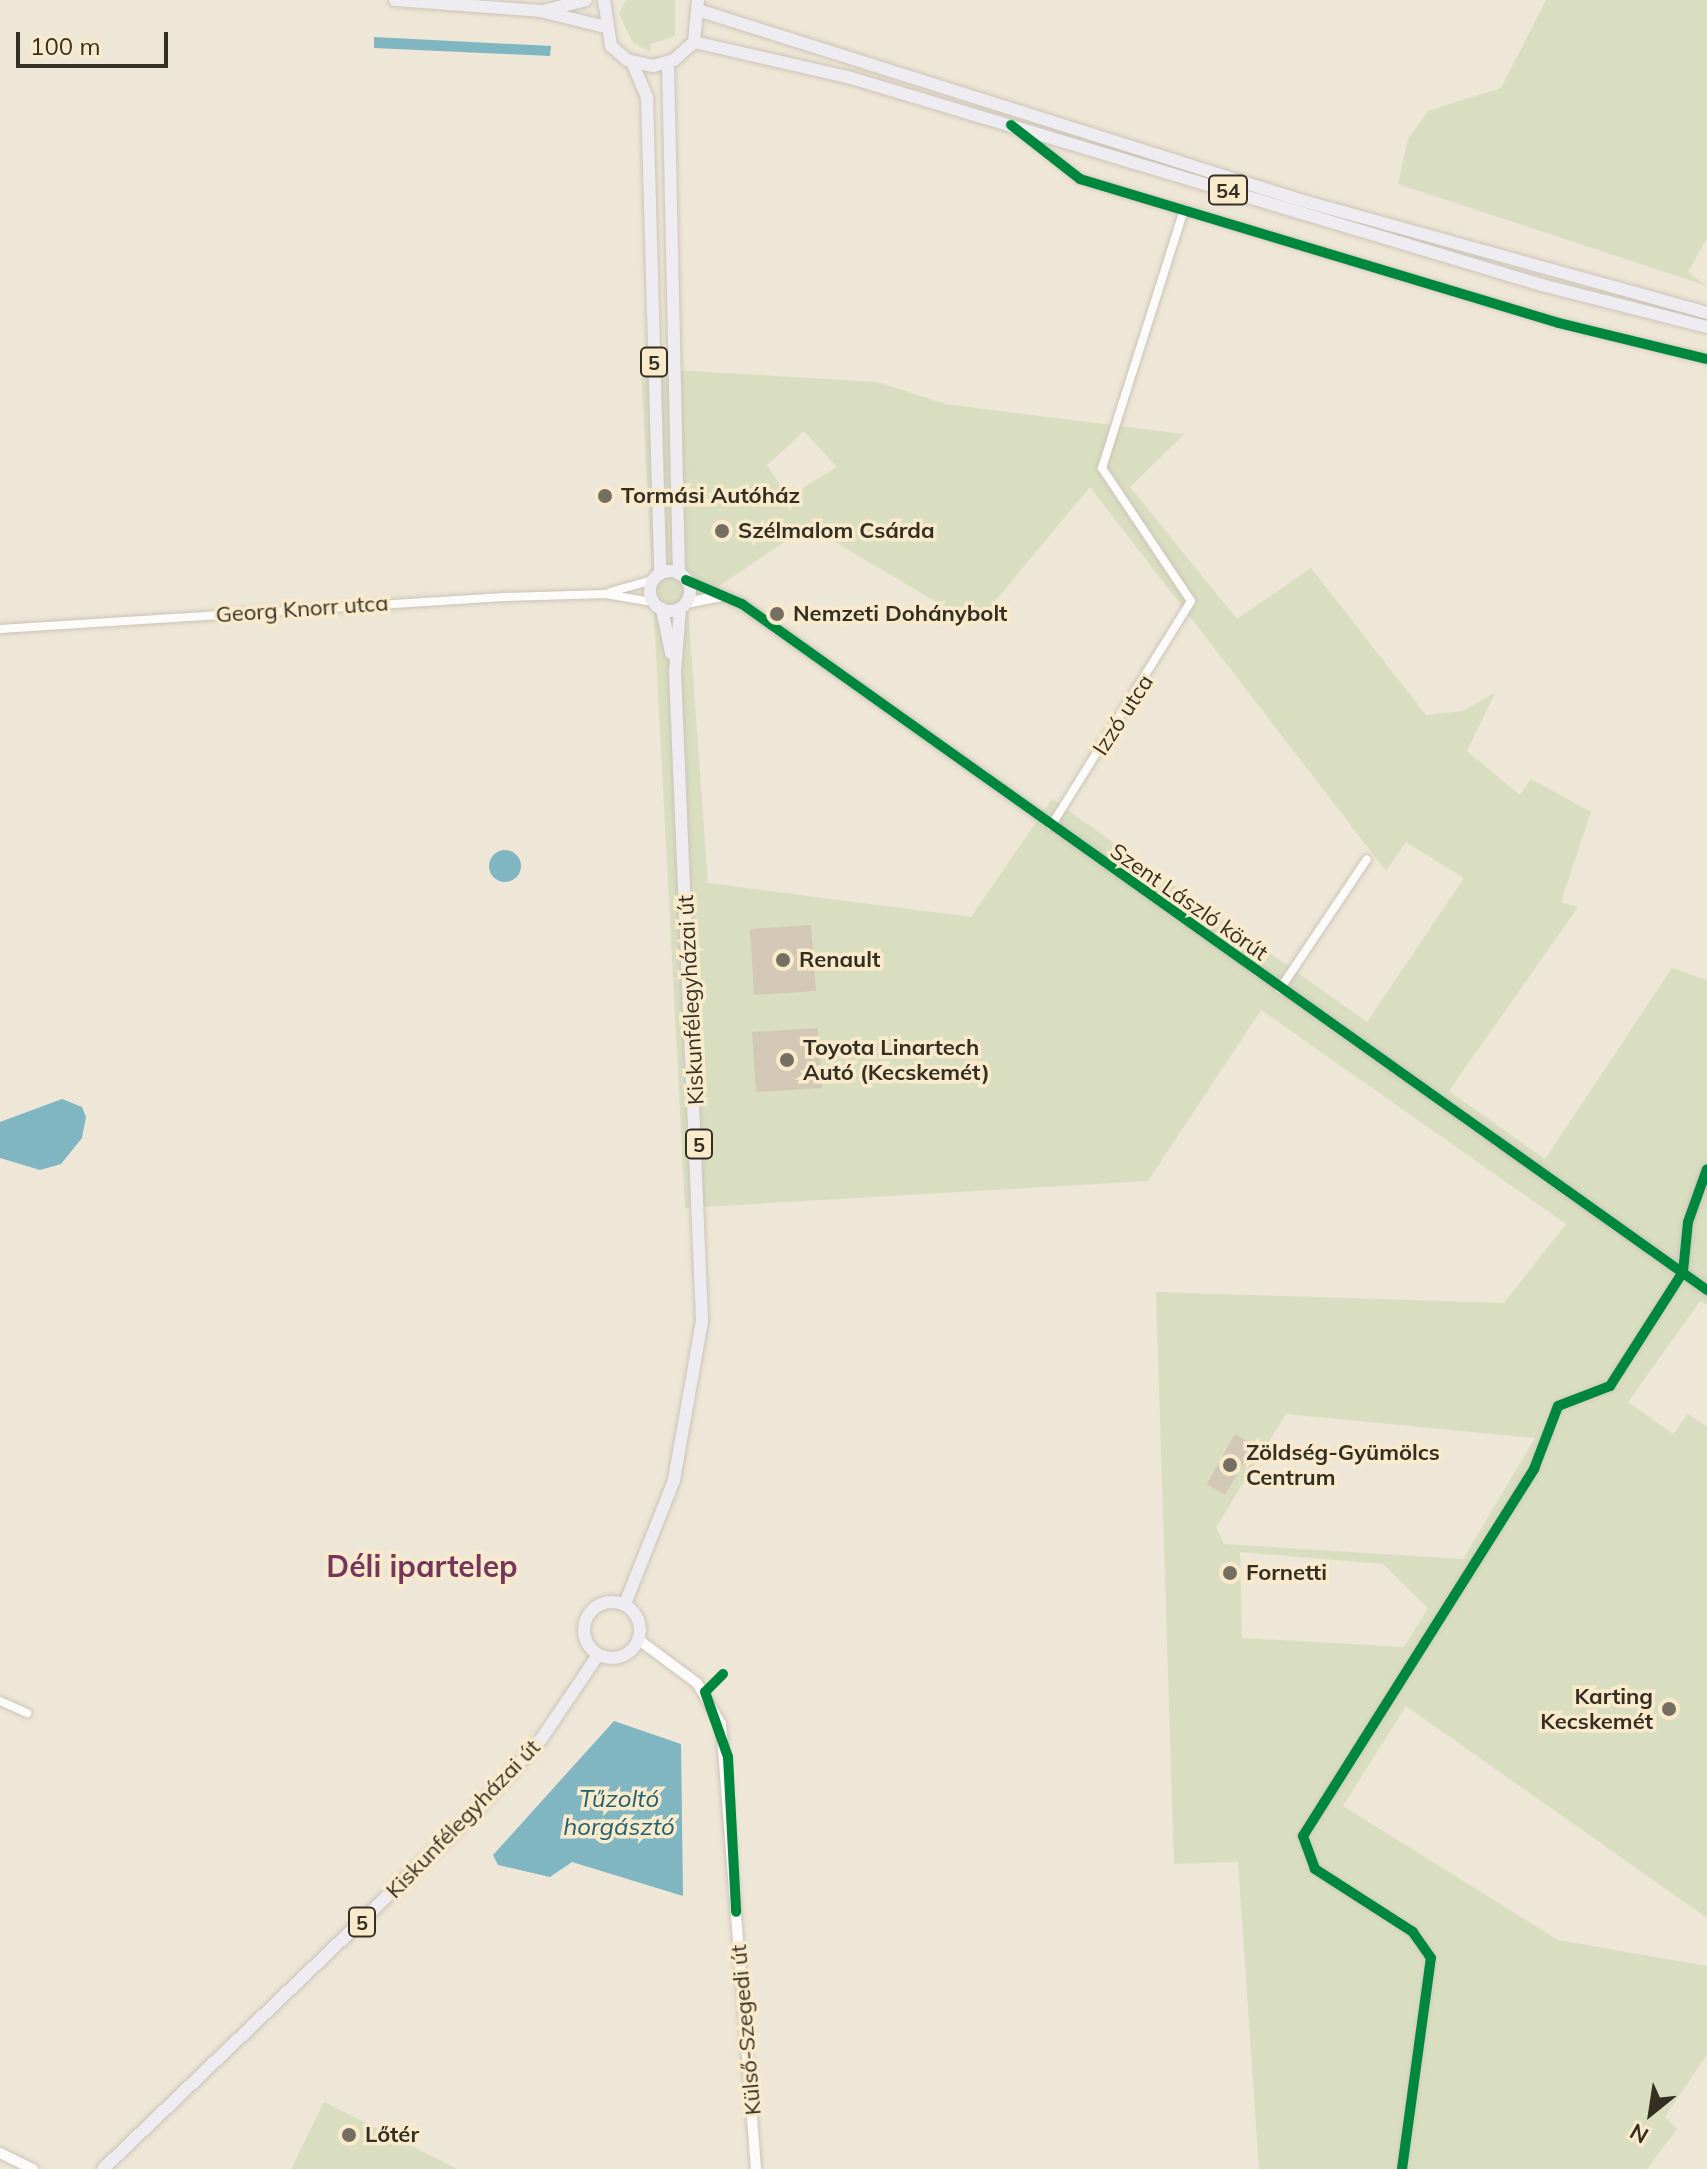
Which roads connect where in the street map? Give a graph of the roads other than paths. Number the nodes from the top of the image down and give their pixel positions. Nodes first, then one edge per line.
1 (395, 0) edge
2 (586, 0) edge
3 (604, 0) edge
4 (700, 6) edge
5 (540, 11) junction
6 (602, 26) junction
7 (694, 42) junction
8 (632, 62) junction
9 (668, 63) junction
10 (1011, 125) junction
11 (1184, 209) junction
12 (1707, 313) edge
13 (1707, 327) edge
14 (1707, 359) edge
15 (657, 577) junction
16 (682, 577) junction
17 (605, 594) junction
18 (724, 595) junction
19 (657, 606) junction
20 (683, 606) junction
21 (0, 629) edge
22 (675, 672) junction
23 (1050, 827) junction
24 (1367, 859) dead end
25 (1280, 990) junction
26 (1707, 1169) edge
27 (1683, 1272) junction
28 (1707, 1290) edge
29 (625, 1604) junction
30 (639, 1640) junction
31 (598, 1655) junction
32 (0, 1701) edge
33 (27, 1713) dead end
34 (0, 2153) edge
35 (33, 2169) edge
36 (103, 2169) edge
37 (756, 2169) edge
38 (1402, 2169) edge

1 - 5 main road
2 - 5 main road
3 - 6 main road
4 - 7 main road
4 - 12 main road, 54
5 - 6 main road
6 - 8 main road, 5
7 - 9 main road
7 - 10 main road, 54
8 - 9 main road
8 - 15 main road, 5
9 - 16 main road, 5
10 - 11 street
10 - 13 main road, 54
11 - 14 street
11 - 23 street, Izzó utca
15 - 16 main road
15 - 17 street, Georg Knorr utca
15 - 19 main road, 5
16 - 18 street, Szent László körút
16 - 20 main road, 5
17 - 19 street, Georg Knorr utca
17 - 21 street, Georg Knorr utca
18 - 20 street
18 - 23 street, Szent László körút
19 - 20 main road
19 - 22 main road, Kiskunfélegyházai út / 5
20 - 22 main road, Kiskunfélegyházai út / 5
22 - 29 main road, Kiskunfélegyházai út / 5
23 - 25 street, Szent László körút
24 - 25 street
25 - 27 street, Szent László körút
26 - 27 street
27 - 28 street, Szent László körút
27 - 38 street
29 - 30 main road
29 - 31 main road
30 - 31 main road
30 - 37 street, Külső-Szegedi út
31 - 36 main road, Kiskunfélegyházai út / 5
32 - 33 street
34 - 35 street

